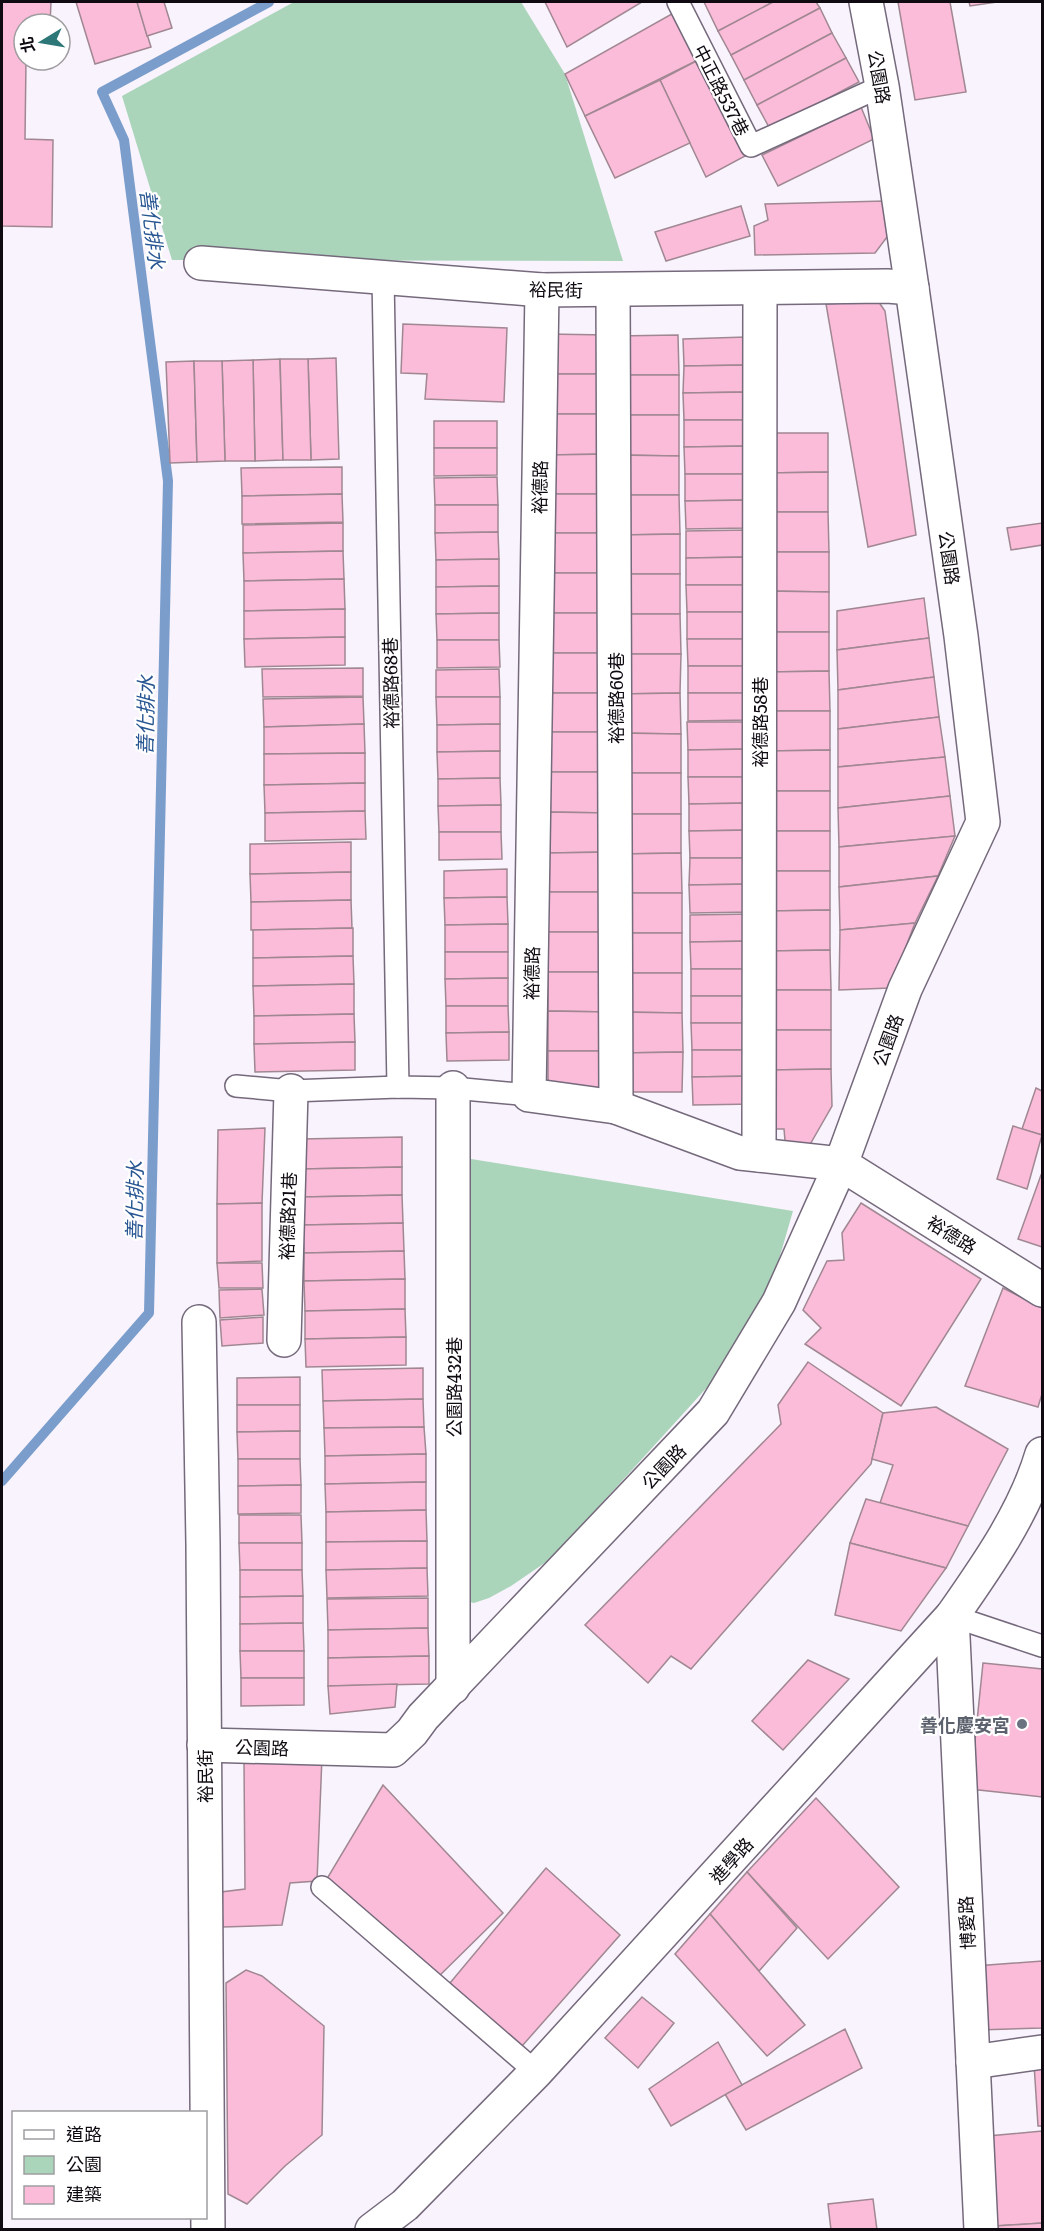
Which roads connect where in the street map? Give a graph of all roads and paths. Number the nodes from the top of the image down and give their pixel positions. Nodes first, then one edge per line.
1 (678, 2) edge
2 (867, 2) edge
3 (882, 86) junction
4 (201, 263) dead end
5 (383, 278) junction
6 (912, 288) junction
7 (760, 289) junction
8 (614, 290) junction
9 (542, 291) junction
10 (236, 1086) dead end
11 (398, 1087) junction
12 (453, 1088) junction
13 (291, 1092) junction
14 (529, 1095) junction
15 (616, 1107) junction
16 (759, 1155) junction
17 (841, 1164) junction
18 (1042, 1290) edge
19 (199, 1322) dead end
20 (284, 1340) dead end
21 (1042, 1454) edge
22 (952, 1616) junction
23 (1042, 1646) edge
24 (453, 1687) junction
25 (204, 1745) junction
26 (322, 1887) dead end
27 (1042, 2052) edge
28 (973, 2062) junction
29 (536, 2072) junction
30 (208, 2229) edge
31 (372, 2229) edge
32 (981, 2229) edge

1 - 3 lane, 中正路537巷
2 - 3 street, 公園路
3 - 6 street, 公園路
4 - 5 street, 裕民街
5 - 9 street, 裕民街
5 - 11 lane, 裕德路68巷
6 - 7 street, 裕民街
6 - 17 street, 公園路
7 - 8 street, 裕民街
7 - 16 street, 裕德路58巷
8 - 9 street, 裕民街
8 - 15 street, 裕德路60巷
9 - 14 street, 裕德路
10 - 13 lane
11 - 12 lane
11 - 13 lane
12 - 14 lane
12 - 24 street, 公園路432巷
13 - 20 street, 裕德路21巷
14 - 15 street, 裕德路
15 - 16 street, 裕德路
16 - 17 street, 裕德路
17 - 18 street, 裕德路
17 - 24 street, 公園路
19 - 25 street, 裕民街
21 - 22 street, 進學路
22 - 23 lane
22 - 28 street, 博愛路
22 - 29 street, 進學路
24 - 25 street, 公園路
25 - 30 street, 裕民街
26 - 29 lane
27 - 28 street
28 - 32 street, 博愛路
29 - 31 street, 進學路

